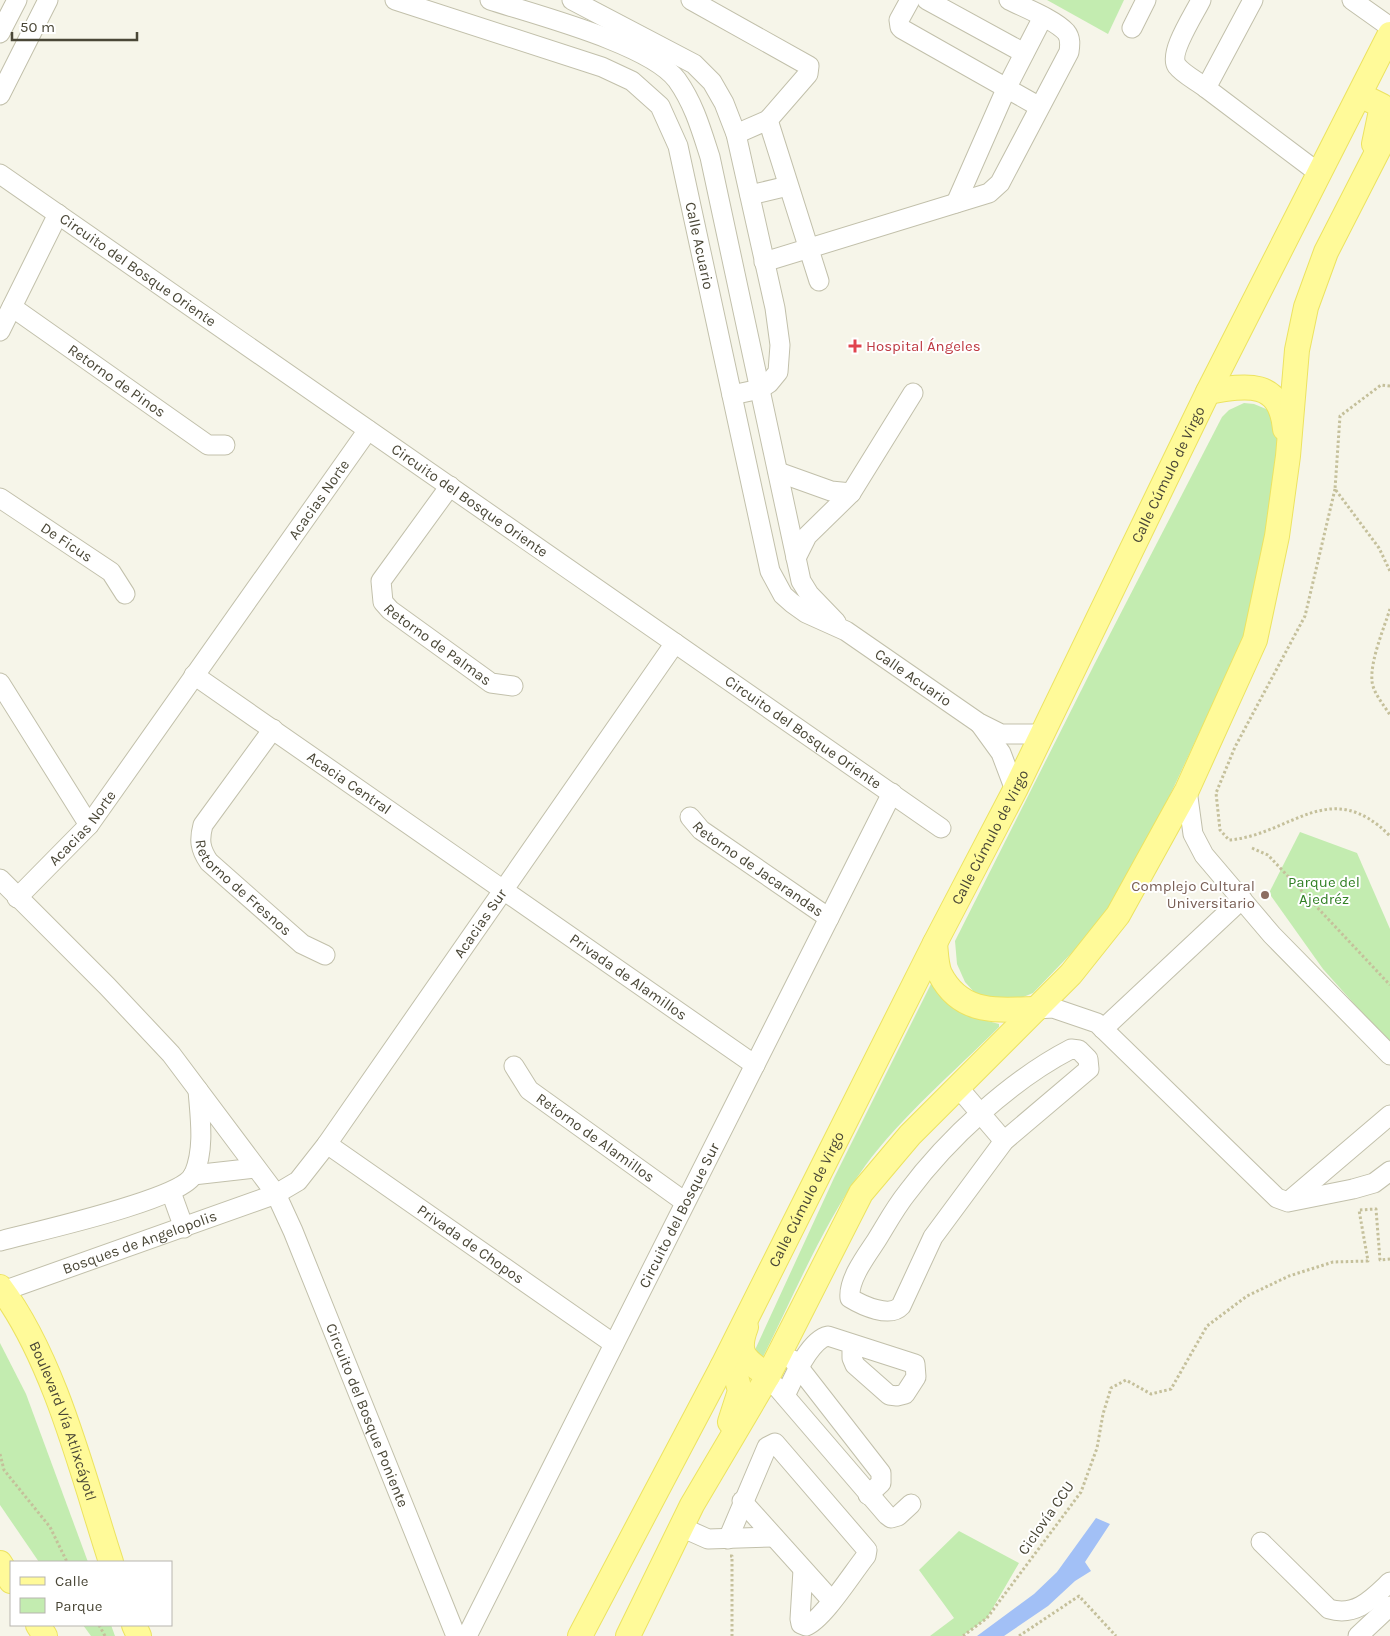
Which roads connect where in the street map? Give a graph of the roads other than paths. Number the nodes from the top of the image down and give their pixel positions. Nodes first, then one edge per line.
1 (17, 0) edge
2 (48, 0) edge
3 (395, 0) edge
4 (490, 0) edge
5 (572, 0) edge
6 (691, 0) edge
7 (910, 0) edge
8 (927, 0) edge
9 (1009, 0) edge
10 (1146, 0) edge
11 (1201, 0) edge
12 (1253, 0) edge
13 (1352, 0) edge
14 (1043, 18) junction
15 (1390, 27) edge
16 (1132, 28) dead end
17 (0, 33) edge
18 (1390, 34) edge
19 (1024, 53) junction
20 (4, 75) edge
21 (1007, 87) junction
22 (1206, 88) junction
23 (0, 95) edge
24 (1360, 95) junction
25 (1038, 106) junction
26 (768, 120) junction
27 (1390, 127) edge
28 (736, 134) junction
29 (0, 174) edge
30 (1320, 174) junction
31 (1365, 175) junction
32 (788, 186) junction
33 (750, 195) junction
34 (956, 203) junction
35 (58, 214) junction
36 (808, 248) junction
37 (764, 262) junction
38 (819, 281) dead end
39 (12, 307) junction
40 (0, 331) edge
41 (760, 389) junction
42 (1208, 392) junction
43 (913, 393) dead end
44 (732, 395) junction
45 (368, 430) junction
46 (224, 445) dead end
47 (1288, 456) junction
48 (778, 472) junction
49 (450, 486) junction
50 (851, 493) junction
51 (0, 498) edge
52 (796, 558) junction
53 (125, 594) dead end
54 (846, 632) junction
55 (675, 643) junction
56 (194, 676) junction
57 (0, 683) edge
58 (513, 686) dead end
59 (979, 723) junction
60 (273, 729) junction
61 (1042, 734) junction
62 (1015, 790) junction
63 (1187, 790) junction
64 (892, 793) junction
65 (690, 817) dead end
66 (89, 825) junction
67 (941, 828) dead end
68 (0, 879) edge
69 (502, 889) junction
70 (17, 898) junction
71 (1242, 899) junction
72 (829, 918) junction
73 (935, 943) junction
74 (325, 955) dead end
75 (1036, 1008) junction
76 (1103, 1030) junction
77 (1390, 1055) edge
78 (755, 1065) junction
79 (514, 1066) dead end
80 (956, 1086) junction
81 (198, 1090) junction
82 (981, 1114) junction
83 (1390, 1115) edge
84 (1004, 1141) junction
85 (327, 1144) junction
86 (256, 1168) junction
87 (1390, 1171) edge
88 (193, 1175) junction
89 (170, 1192) junction
90 (276, 1194) junction
91 (686, 1202) junction
92 (1288, 1202) junction
93 (184, 1228) junction
94 (0, 1241) edge
95 (765, 1279) junction
96 (2, 1289) edge
97 (614, 1344) junction
98 (852, 1344) dead end
99 (782, 1347) junction
100 (722, 1367) junction
101 (798, 1368) junction
102 (768, 1376) junction
103 (785, 1396) junction
104 (722, 1453) junction
105 (868, 1495) junction
106 (742, 1501) junction
107 (911, 1504) dead end
108 (681, 1527) junction
109 (774, 1537) junction
110 (1261, 1542) dead end
111 (726, 1547) junction
112 (111, 1561) edge
113 (0, 1563) edge
114 (803, 1570) junction
115 (10, 1579) edge
116 (1390, 1582) edge
117 (832, 1600) junction
118 (1390, 1606) edge
119 (456, 1636) edge
120 (467, 1636) edge
121 (580, 1636) edge
122 (628, 1636) edge
123 (1358, 1636) edge

1 - 17 street
2 - 20 street
3 - 44 street, Calle Acuario
4 - 41 street, Calle Acuario
5 - 28 street
6 - 26 street
7 - 21 street
8 - 19 street
9 - 14 street
10 - 16 street
11 - 22 street
12 - 22 street
13 - 15 street
14 - 19 street
14 - 25 street
18 - 24 main road, Calle Cúmulo de Virgo
19 - 21 street
20 - 23 street
21 - 25 street
21 - 34 street
22 - 30 street
24 - 30 main road, Calle Cúmulo de Virgo
24 - 31 main road
25 - 34 street
26 - 28 street
26 - 32 street
27 - 31 main road
28 - 33 street
29 - 35 street, Circuito del Bosque Oriente
30 - 42 main road, Calle Cúmulo de Virgo
31 - 47 main road
32 - 33 street
32 - 36 street
33 - 37 street
34 - 36 street
35 - 39 street
35 - 45 street, Circuito del Bosque Oriente
36 - 37 street
36 - 38 street
37 - 41 street
39 - 40 street
39 - 46 street, Retorno de Pinos
41 - 44 street
41 - 48 street, Calle Acuario
42 - 47 main road
42 - 61 main road, Calle Cúmulo de Virgo
43 - 50 street
44 - 54 street, Calle Acuario
45 - 49 street, Circuito del Bosque Oriente
45 - 56 street, Acacias Norte
47 - 63 main road
48 - 50 street
48 - 52 street, Calle Acuario
49 - 55 street, Circuito del Bosque Oriente
49 - 58 street, Retorno de Palmas
50 - 52 street
51 - 53 street, De Ficus
52 - 54 street, Calle Acuario
54 - 59 street, Calle Acuario
55 - 64 street, Circuito del Bosque Oriente
55 - 69 street, Acacias Sur
56 - 60 street, Acacia Central
56 - 66 street, Acacias Norte
57 - 66 street
59 - 61 street, Calle Acuario
59 - 62 street, Calle Acuario
60 - 69 street, Acacia Central
60 - 74 street, Retorno de Fresnos
61 - 62 main road, Calle Cúmulo de Virgo
62 - 73 main road, Calle Cúmulo de Virgo
63 - 71 street
63 - 75 main road
64 - 67 street, Circuito del Bosque Oriente
64 - 72 street, Circuito del Bosque Sur
65 - 72 street, Retorno de Jacarandas
66 - 70 street, Acacias Norte
68 - 70 street
69 - 78 street, Privada de Alamillos
69 - 85 street, Acacias Sur
70 - 81 street
71 - 76 street
71 - 77 street
72 - 78 street, Circuito del Bosque Sur
73 - 75 main road
73 - 95 main road, Calle Cúmulo de Virgo
75 - 76 street
75 - 80 main road
76 - 92 street
78 - 91 street, Circuito del Bosque Sur
79 - 91 street, Retorno de Alamillos
80 - 82 street
80 - 99 main road
81 - 86 street
81 - 88 street
82 - 84 street
82 - 84 street
82 - 84 street
83 - 92 street
85 - 90 street, Acacias Sur
85 - 97 street, Privada de Chopos
86 - 88 street
86 - 90 street
87 - 92 street
88 - 89 street
89 - 93 street
89 - 94 street
90 - 93 street, Bosques de Angelopolis
90 - 119 street, Circuito del Bosque Poniente
91 - 97 street, Circuito del Bosque Sur
93 - 96 street, Bosques de Angelopolis
95 - 100 main road, Calle Cúmulo de Virgo
95 - 102 main road
96 - 112 main road, Boulevard Vía Atlixcáyotl
97 - 120 street, Circuito del Bosque Sur
98 - 101 street
99 - 101 street
99 - 102 main road
100 - 104 main road
100 - 121 main road, Calle Cúmulo de Virgo
101 - 103 street
101 - 105 street
102 - 103 street
102 - 104 main road
103 - 105 street
104 - 108 main road
105 - 107 street
106 - 109 street
106 - 111 street
106 - 117 street
108 - 111 street
108 - 122 main road
109 - 111 street
109 - 114 street
110 - 116 street
113 - 115 main road
114 - 117 street
114 - 117 street
118 - 123 street

